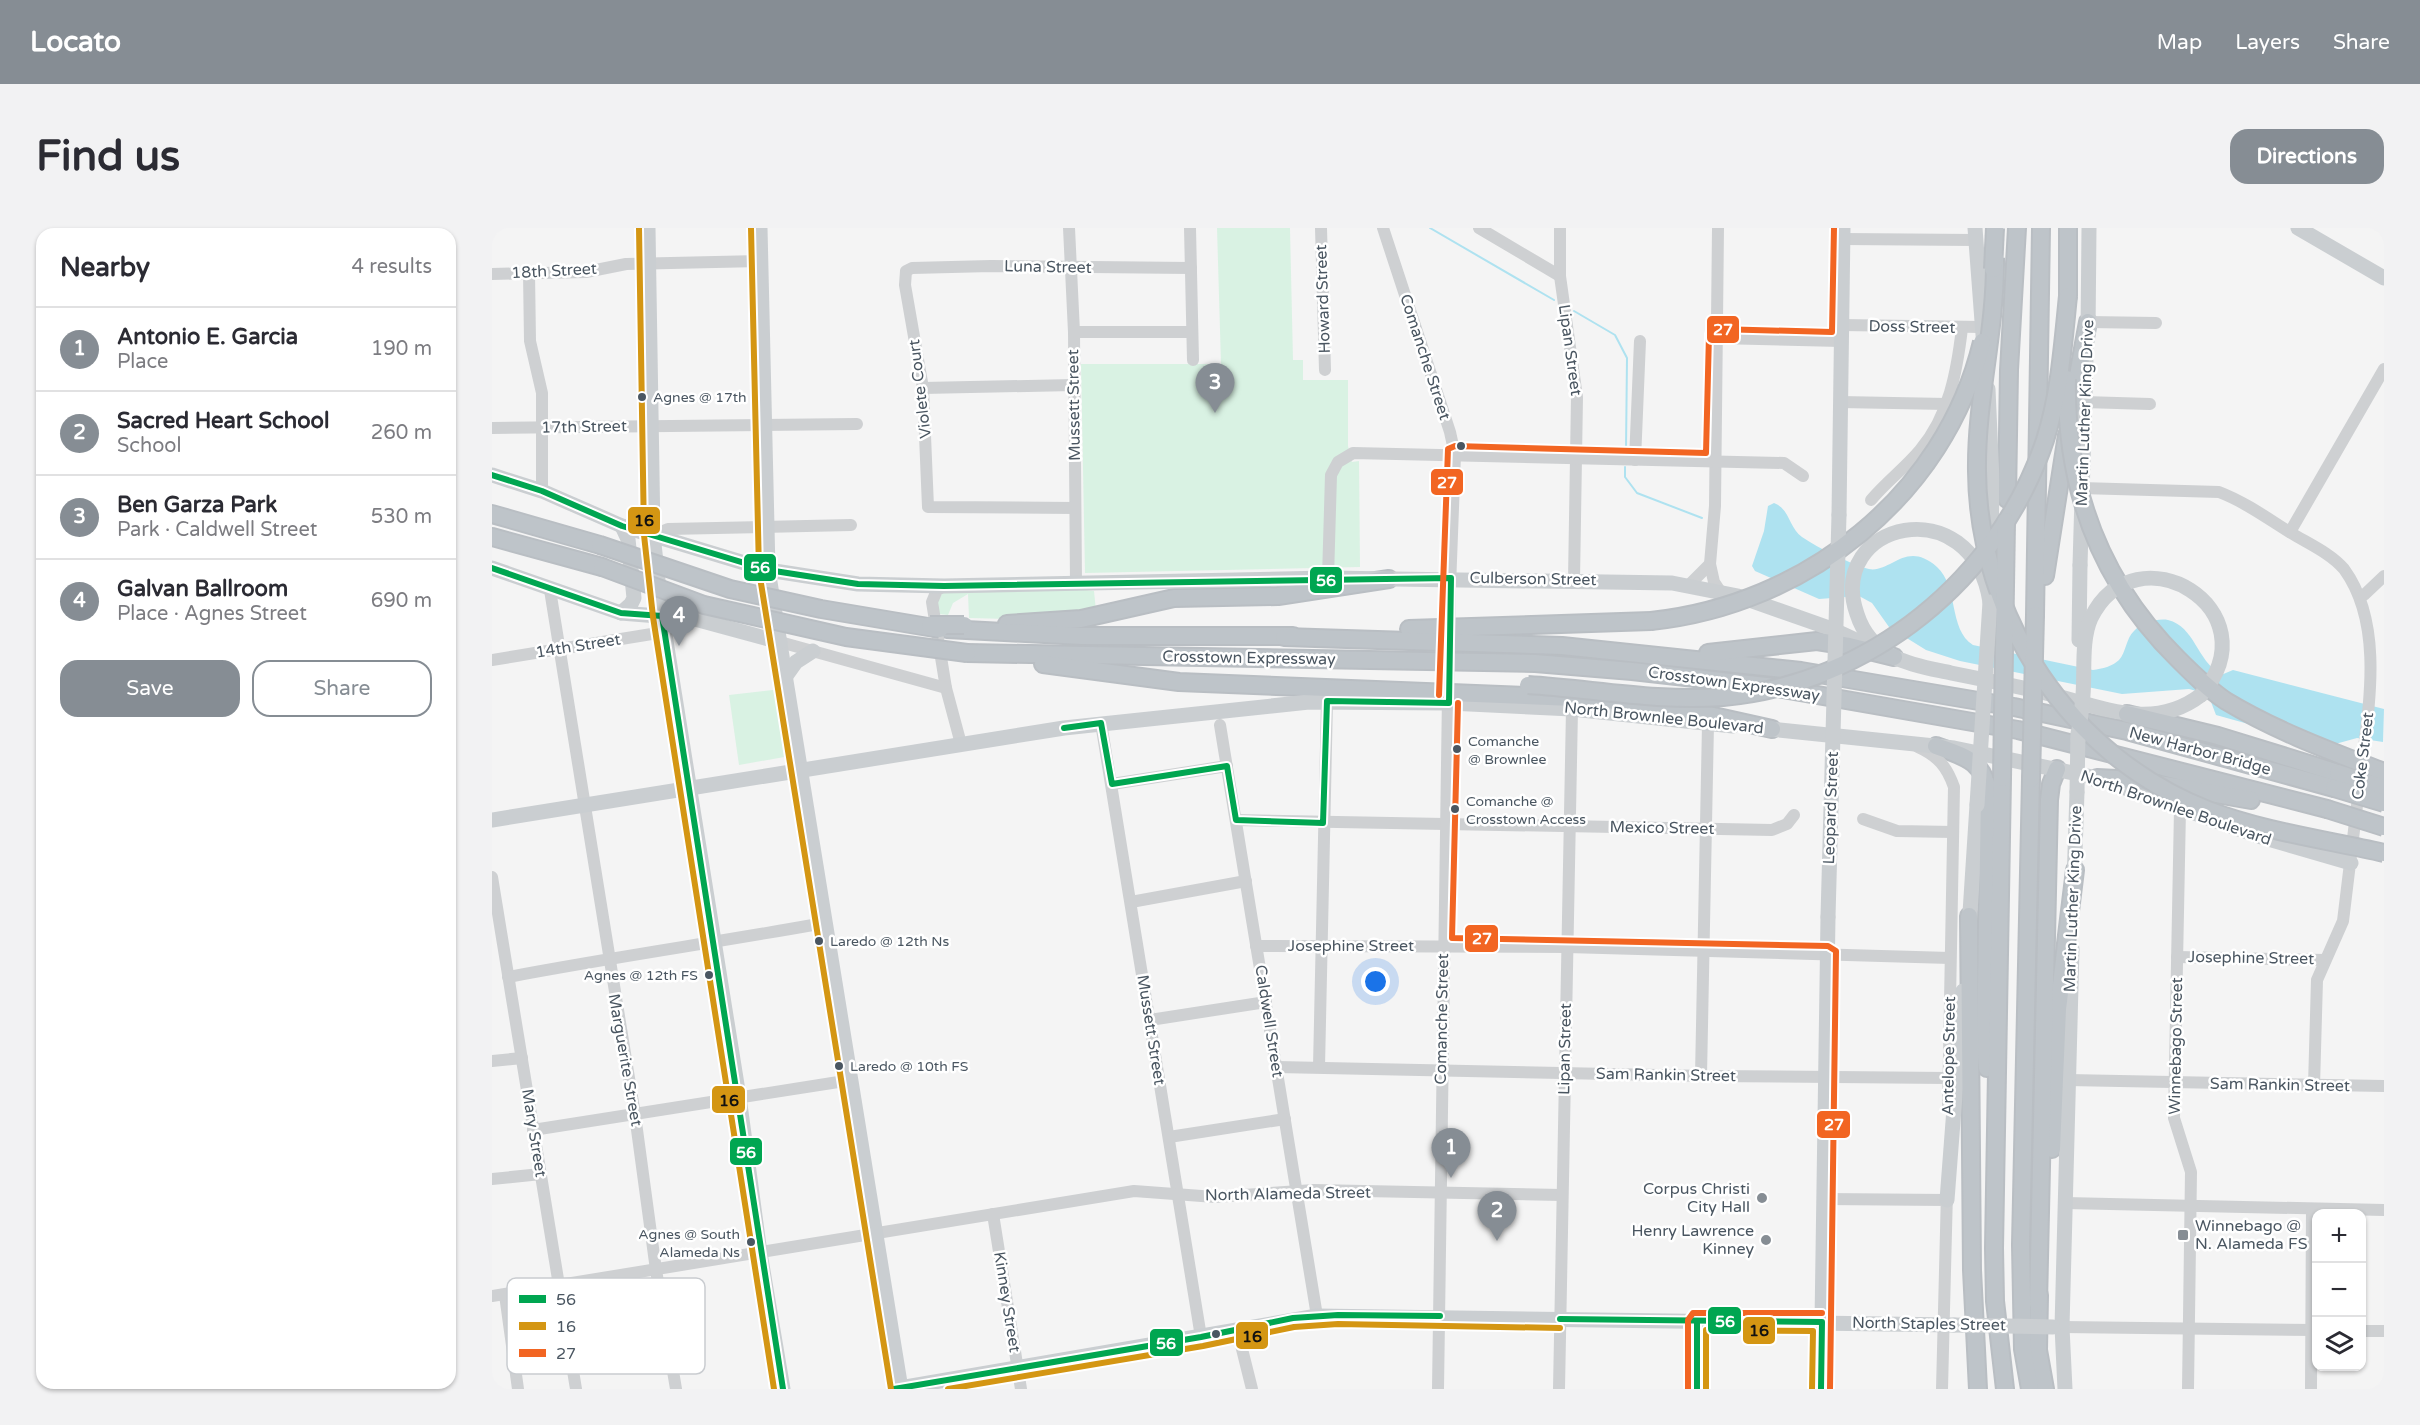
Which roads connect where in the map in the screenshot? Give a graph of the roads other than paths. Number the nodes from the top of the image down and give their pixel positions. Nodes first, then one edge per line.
1 (648, 228) edge
2 (760, 228) edge
3 (1069, 228) edge
4 (1190, 228) edge
5 (1321, 228) edge
6 (1383, 228) edge
7 (1479, 228) edge
8 (1560, 228) edge
9 (1718, 228) edge
10 (1995, 228) edge
11 (2017, 228) edge
12 (2041, 228) edge
13 (2068, 228) edge
14 (2089, 228) edge
15 (2298, 228) edge
16 (1843, 233) edge
17 (1975, 234) edge
18 (1995, 258) junction
19 (760, 261) junction
20 (648, 263) junction
21 (1071, 267) junction
22 (1191, 268) junction
23 (906, 271) joint
24 (528, 273) junction
25 (492, 274) edge
26 (1560, 276) junction
27 (2384, 278) edge
28 (2068, 296) junction
29 (2088, 322) junction
30 (2156, 323) dead end
31 (1841, 325) junction
32 (1982, 327) junction
33 (1962, 328) junction
34 (1074, 332) junction
35 (1192, 332) junction
36 (1717, 338) junction
37 (1640, 341) dead end
38 (1841, 341) junction
39 (1193, 360) dead end
40 (2384, 369) edge
41 (1325, 370) dead end
42 (1074, 385) junction
43 (923, 388) junction
44 (1840, 402) junction
45 (2084, 402) junction
46 (1947, 404) junction
47 (2150, 404) dead end
48 (763, 424) junction
49 (857, 424) dead end
50 (651, 426) junction
51 (543, 427) junction
52 (492, 428) edge
53 (1455, 455) junction
54 (1576, 457) junction
55 (1635, 460) junction
56 (1715, 462) junction
57 (492, 475) edge
58 (1803, 476) dead end
59 (2081, 488) junction
60 (542, 491) junction
61 (1871, 500) dead end
62 (1075, 508) junction
63 (492, 514) edge
64 (851, 525) dead end
65 (622, 526) junction
66 (765, 527) junction
67 (2290, 532) junction
68 (653, 535) junction
69 (492, 537) edge
70 (682, 544) junction
71 (656, 560) junction
72 (1710, 564) junction
73 (2041, 567) junction
74 (492, 568) edge
75 (768, 570) junction
76 (2384, 576) edge
77 (1329, 578) junction
78 (1389, 579) junction
79 (1574, 580) junction
80 (1076, 583) junction
81 (1450, 585) junction
82 (1689, 585) junction
83 (944, 586) junction
84 (550, 590) junction
85 (1720, 591) junction
86 (2364, 595) junction
87 (1990, 602) junction
88 (621, 613) junction
89 (662, 616) junction
90 (776, 619) junction
91 (966, 628) junction
92 (664, 632) junction
93 (747, 633) junction
94 (1284, 637) junction
95 (780, 642) junction
96 (559, 649) junction
97 (813, 651) junction
98 (967, 653) junction
99 (1671, 657) junction
100 (1894, 657) junction
101 (492, 660) edge
102 (786, 676) junction
103 (1224, 683) junction
104 (946, 688) junction
105 (1448, 699) junction
106 (1326, 701) junction
107 (2014, 706) joint
108 (1572, 708) junction
109 (2127, 714) junction
110 (1101, 723) junction
111 (1708, 724) junction
112 (1220, 725) dead end
113 (1772, 729) junction
114 (2018, 729) joint
115 (2078, 740) junction
116 (1910, 743) junction
117 (961, 744) junction
118 (1936, 746) junction
119 (1227, 766) junction
120 (801, 769) junction
121 (2057, 770) junction
122 (2384, 772) edge
123 (2097, 778) junction
124 (2336, 781) junction
125 (1112, 784) junction
126 (688, 787) junction
127 (2384, 788) edge
128 (585, 803) junction
129 (2384, 803) edge
130 (2180, 809) junction
131 (2327, 809) junction
132 (1794, 814) dead end
133 (1863, 819) dead end
134 (492, 820) edge
135 (1236, 820) junction
136 (1323, 823) junction
137 (1446, 825) junction
138 (1569, 825) junction
139 (2384, 827) edge
140 (1706, 829) junction
141 (1953, 832) junction
142 (2384, 854) edge
143 (2350, 863) junction
144 (2074, 870) junction
145 (492, 878) edge
146 (1246, 881) junction
147 (1131, 902) junction
148 (1970, 916) junction
149 (824, 923) junction
150 (713, 943) junction
151 (1322, 945) junction
152 (498, 946) edge
153 (1256, 946) junction
154 (1443, 947) junction
155 (1567, 947) junction
156 (1705, 950) junction
157 (1828, 955) junction
158 (2177, 957) junction
159 (608, 958) junction
160 (1950, 958) junction
161 (2325, 960) junction
162 (508, 977) junction
163 (1266, 1002) junction
164 (1150, 1020) junction
165 (522, 1058) junction
166 (492, 1061) edge
167 (1277, 1067) junction
168 (1319, 1067) junction
169 (1442, 1070) junction
170 (1564, 1072) junction
171 (1701, 1076) junction
172 (1827, 1077) junction
173 (1948, 1078) junction
174 (851, 1080) junction
175 (2068, 1080) junction
176 (2174, 1083) junction
177 (2314, 1086) junction
178 (2384, 1086) edge
179 (740, 1097) junction
180 (635, 1115) junction
181 (1285, 1119) junction
182 (533, 1130) junction
183 (1169, 1137) junction
184 (1994, 1144) junction
185 (541, 1174) junction
186 (492, 1179) edge
187 (1297, 1192) junction
188 (1441, 1193) junction
189 (1178, 1195) junction
190 (1562, 1195) junction
191 (1824, 1199) junction
192 (1947, 1200) junction
193 (2065, 1203) junction
194 (2191, 1207) junction
195 (2312, 1209) edge
196 (2366, 1210) edge
197 (2384, 1210) edge
198 (993, 1214) junction
199 (875, 1234) junction
200 (760, 1253) junction
201 (2313, 1263) edge
202 (656, 1270) junction
203 (558, 1278) edge
204 (604, 1278) edge
205 (657, 1278) edge
206 (498, 1295) edge
207 (2038, 1304) junction
208 (1317, 1316) junction
209 (1440, 1316) junction
210 (2314, 1317) edge
211 (1560, 1319) junction
212 (1697, 1321) junction
213 (1822, 1322) junction
214 (1949, 1325) junction
215 (2057, 1326) junction
216 (1237, 1329) junction
217 (2190, 1329) junction
218 (2312, 1330) edge
219 (2366, 1331) edge
220 (2384, 1331) edge
221 (507, 1337) edge
222 (1201, 1337) junction
223 (1018, 1368) junction
224 (2312, 1369) edge
225 (515, 1374) edge
226 (574, 1374) edge
227 (673, 1374) edge
228 (518, 1389) edge
229 (576, 1389) edge
230 (676, 1389) edge
231 (783, 1389) edge
232 (898, 1389) edge
233 (1021, 1389) edge
234 (1252, 1389) edge
235 (1438, 1389) edge
236 (1559, 1389) edge
237 (1697, 1389) edge
238 (1821, 1389) edge
239 (1942, 1389) edge
240 (1978, 1389) edge
241 (2006, 1389) edge
242 (2030, 1389) edge
243 (2045, 1389) edge
244 (2065, 1389) edge
245 (2188, 1389) edge
246 (2311, 1389) edge

1 - 20 main road
2 - 19 main road
3 - 21 street, Mussett Street
4 - 22 street
5 - 41 street, Howard Street
6 - 53 street, Comanche Street
7 - 26 street
8 - 26 street, Lipan Street
9 - 36 street
10 - 18 highway, bridge
11 - 184 highway, bridge
12 - 73 highway
13 - 28 highway
14 - 29 main road, Martin Luther King Drive
15 - 27 main road
16 - 17 street
16 - 31 main road, Leopard Street
17 - 32 main road
18 - 94 highway, bridge
18 - 142 highway, bridge
19 - 20 street, 18th Street
19 - 48 main road
20 - 24 street, 18th Street
20 - 50 main road
21 - 22 street, Luna Street
21 - 23 street, Luna Street
21 - 34 street, Mussett Street
22 - 35 street
23 - 43 street, Violete Court
24 - 25 street, 18th Street
24 - 51 street
26 - 54 street, Lipan Street
28 - 103 highway, bridge
28 - 122 highway, bridge
29 - 30 street
29 - 45 main road, Martin Luther King Drive
29 - 73 highway
31 - 33 street, Doss Street
31 - 38 main road, Leopard Street
32 - 33 street, Doss Street
32 - 87 main road
33 - 46 street
34 - 35 street
34 - 42 street, Mussett Street
35 - 39 street
36 - 38 street
36 - 56 street
37 - 55 street
38 - 44 main road, Leopard Street
40 - 67 street
42 - 43 street
42 - 62 street, Mussett Street
43 - 62 street, Violete Court
44 - 46 street
44 - 157 main road, Leopard Street, bridge
45 - 47 street
45 - 59 main road, Martin Luther King Drive
46 - 61 street
48 - 49 street, 17th Street
48 - 50 street, 17th Street
48 - 66 main road
50 - 51 street, 17th Street
50 - 68 main road
51 - 52 street, 17th Street
51 - 60 street
53 - 54 street
53 - 77 street
53 - 81 street, Comanche Street
54 - 55 street
54 - 79 street, Lipan Street
55 - 56 street
56 - 58 street
56 - 72 street
57 - 60 main road
59 - 67 street, Coke Street
59 - 115 main road, Martin Luther King Drive, bridge
60 - 65 main road
62 - 80 street, Mussett Street
63 - 91 highway, bridge
64 - 66 street
65 - 68 main road
65 - 88 main road
66 - 68 street
66 - 75 main road
67 - 86 street, Coke Street
68 - 70 main road
68 - 71 main road
69 - 98 highway, Crosstown Expressway, bridge
70 - 71 main road
70 - 75 main road
71 - 89 main road
72 - 82 street
72 - 85 street
73 - 242 highway, bridge
74 - 84 main road
75 - 83 main road
75 - 90 main road
76 - 86 street
77 - 78 main road, Culberson Street
77 - 80 main road, Culberson Street
78 - 81 main road, Culberson Street
78 - 91 highway
79 - 81 main road, Culberson Street
79 - 82 main road, Culberson Street
80 - 83 main road, Culberson Street
81 - 105 street, Comanche Street, bridge
82 - 85 main road, Culberson Street
83 - 104 street
84 - 88 main road
84 - 96 street, Marguerite Street
85 - 100 main road, Culberson Street
86 - 143 street, Coke Street
87 - 100 main road
87 - 148 main road, bridge
88 - 89 main road
89 - 92 main road
89 - 93 main road
90 - 93 main road
90 - 95 main road
91 - 94 highway
92 - 96 street, 14th Street
92 - 126 main road
93 - 95 main road
94 - 99 highway, Crosstown Expressway
95 - 97 street
95 - 102 main road
96 - 101 street, 14th Street
96 - 128 street, Marguerite Street
97 - 102 main road
97 - 104 street
98 - 103 highway
98 - 114 highway, Crosstown Expressway
99 - 100 highway
99 - 107 highway, Crosstown Expressway
100 - 109 main road
102 - 120 main road
103 - 113 highway
104 - 117 street
105 - 106 main road, North Brownlee Boulevard
105 - 108 main road, North Brownlee Boulevard
105 - 137 street, Comanche Street
106 - 110 main road, North Brownlee Boulevard
106 - 136 street
107 - 124 highway, New Harbor Bridge
108 - 111 main road, North Brownlee Boulevard
108 - 138 street, Lipan Street
109 - 115 main road, bridge
109 - 124 highway
110 - 117 main road, North Brownlee Boulevard
110 - 125 street, Mussett Street
111 - 113 main road, North Brownlee Boulevard
111 - 140 street
112 - 119 street, Caldwell Street
113 - 116 main road, North Brownlee Boulevard
114 - 131 highway, New Harbor Bridge
115 - 144 main road, Martin Luther King Drive, bridge
116 - 118 main road, North Brownlee Boulevard
116 - 141 street, Antelope Street
117 - 120 main road, North Brownlee Boulevard
118 - 121 main road, North Brownlee Boulevard
118 - 184 highway
119 - 125 street
119 - 135 street, Caldwell Street
120 - 126 main road, North Brownlee Boulevard
120 - 149 main road
121 - 123 main road, North Brownlee Boulevard
121 - 207 highway
123 - 130 main road, North Brownlee Boulevard
123 - 131 highway
124 - 127 highway, bridge
124 - 129 highway, New Harbor Bridge, bridge
125 - 147 street, Mussett Street
126 - 128 main road, North Brownlee Boulevard
126 - 150 main road
128 - 134 main road, North Brownlee Boulevard
128 - 159 street, Marguerite Street
130 - 143 main road, North Brownlee Boulevard
130 - 158 street, Winnebago Street
131 - 139 highway, New Harbor Bridge, bridge
132 - 140 street, Mexico Street
133 - 141 street
135 - 136 street, Mexico Street
135 - 146 street, Caldwell Street
136 - 137 street, Mexico Street
136 - 151 street
137 - 138 street, Mexico Street
137 - 154 street, Comanche Street
138 - 140 street, Mexico Street
138 - 155 street, Lipan Street
140 - 156 street
141 - 160 street, Antelope Street
143 - 161 street, Coke Street
144 - 175 main road, Martin Luther King Drive
144 - 207 highway
145 - 152 street, Mary Street
146 - 147 street
146 - 153 street, Caldwell Street
147 - 164 street, Mussett Street
148 - 192 main road
148 - 240 highway
149 - 150 street
149 - 174 main road
150 - 159 street
150 - 179 main road
151 - 153 street, Josephine Street
151 - 154 street, Josephine Street
151 - 168 street
152 - 162 street, Mary Street
153 - 163 street, Caldwell Street
154 - 155 street, Josephine Street
154 - 169 street, Comanche Street
155 - 156 street, Josephine Street
155 - 170 street, Lipan Street
156 - 157 street, Josephine Street
156 - 171 street
157 - 160 street, Josephine Street
157 - 172 main road, Leopard Street
158 - 161 street, Josephine Street
158 - 176 street, Winnebago Street
159 - 162 street
159 - 180 street, Marguerite Street
160 - 173 street, Antelope Street
161 - 177 street, Coke Street
162 - 165 street, Mary Street
163 - 164 street
163 - 167 street, Caldwell Street
164 - 183 street, Mussett Street
165 - 166 street
165 - 182 street, Mary Street
167 - 168 street, Sam Rankin Street
167 - 181 street, Caldwell Street
168 - 169 street, Sam Rankin Street
169 - 170 street, Sam Rankin Street
169 - 188 street, Comanche Street
170 - 171 street, Sam Rankin Street
170 - 190 street, Lipan Street
171 - 172 street, Sam Rankin Street
172 - 173 street, Sam Rankin Street
172 - 191 main road, Leopard Street
173 - 192 street, Antelope Street
174 - 179 street
174 - 199 main road
175 - 176 street, Sam Rankin Street
175 - 193 main road, Martin Luther King Drive
176 - 177 street, Sam Rankin Street
176 - 194 street, Winnebago Street
177 - 178 street, Sam Rankin Street
179 - 180 street
179 - 200 main road
180 - 182 street
180 - 202 street, Marguerite Street
181 - 183 street
181 - 187 street, Caldwell Street
182 - 185 street, Mary Street
183 - 189 street, Mussett Street
184 - 241 highway
185 - 186 street
185 - 203 street, Mary Street
187 - 188 street, North Alameda Street
187 - 189 street, North Alameda Street
187 - 208 street, Caldwell Street
188 - 190 street, North Alameda Street
188 - 209 street, Comanche Street
189 - 198 street, North Alameda Street
189 - 222 street, Mussett Street
190 - 211 street, Lipan Street
191 - 192 street
191 - 213 main road, Leopard Street
192 - 214 street, Antelope Street
193 - 194 street
193 - 215 main road, Martin Luther King Drive
194 - 195 street
194 - 217 street, Winnebago Street
196 - 197 street
198 - 199 street, North Alameda Street
198 - 223 street, Kinney Street
199 - 200 street, North Alameda Street
199 - 232 main road
200 - 202 street, North Alameda Street
200 - 231 main road
201 - 210 street
202 - 204 street, North Alameda Street
202 - 205 street, Marguerite Street
206 - 221 street
207 - 243 highway
208 - 209 main road, North Staples Street
208 - 216 main road, North Staples Street
209 - 211 main road, North Staples Street
209 - 235 street, Comanche Street
211 - 212 main road, North Staples Street
211 - 236 street, Lipan Street
212 - 213 main road, North Staples Street
212 - 237 street
213 - 214 main road, North Staples Street
213 - 238 main road, Leopard Street
214 - 215 main road, North Staples Street, bridge
214 - 239 street, Antelope Street
215 - 217 street, North Staples Street
215 - 244 main road, Martin Luther King Drive
216 - 222 main road, North Staples Street
216 - 234 street
217 - 218 street, North Staples Street
217 - 245 street, Winnebago Street
219 - 220 street
222 - 223 main road, North Staples Street
223 - 232 main road, North Staples Street
223 - 233 street, Kinney Street
224 - 246 street
225 - 228 street
226 - 229 street, Mary Street
227 - 230 street, Marguerite Street

